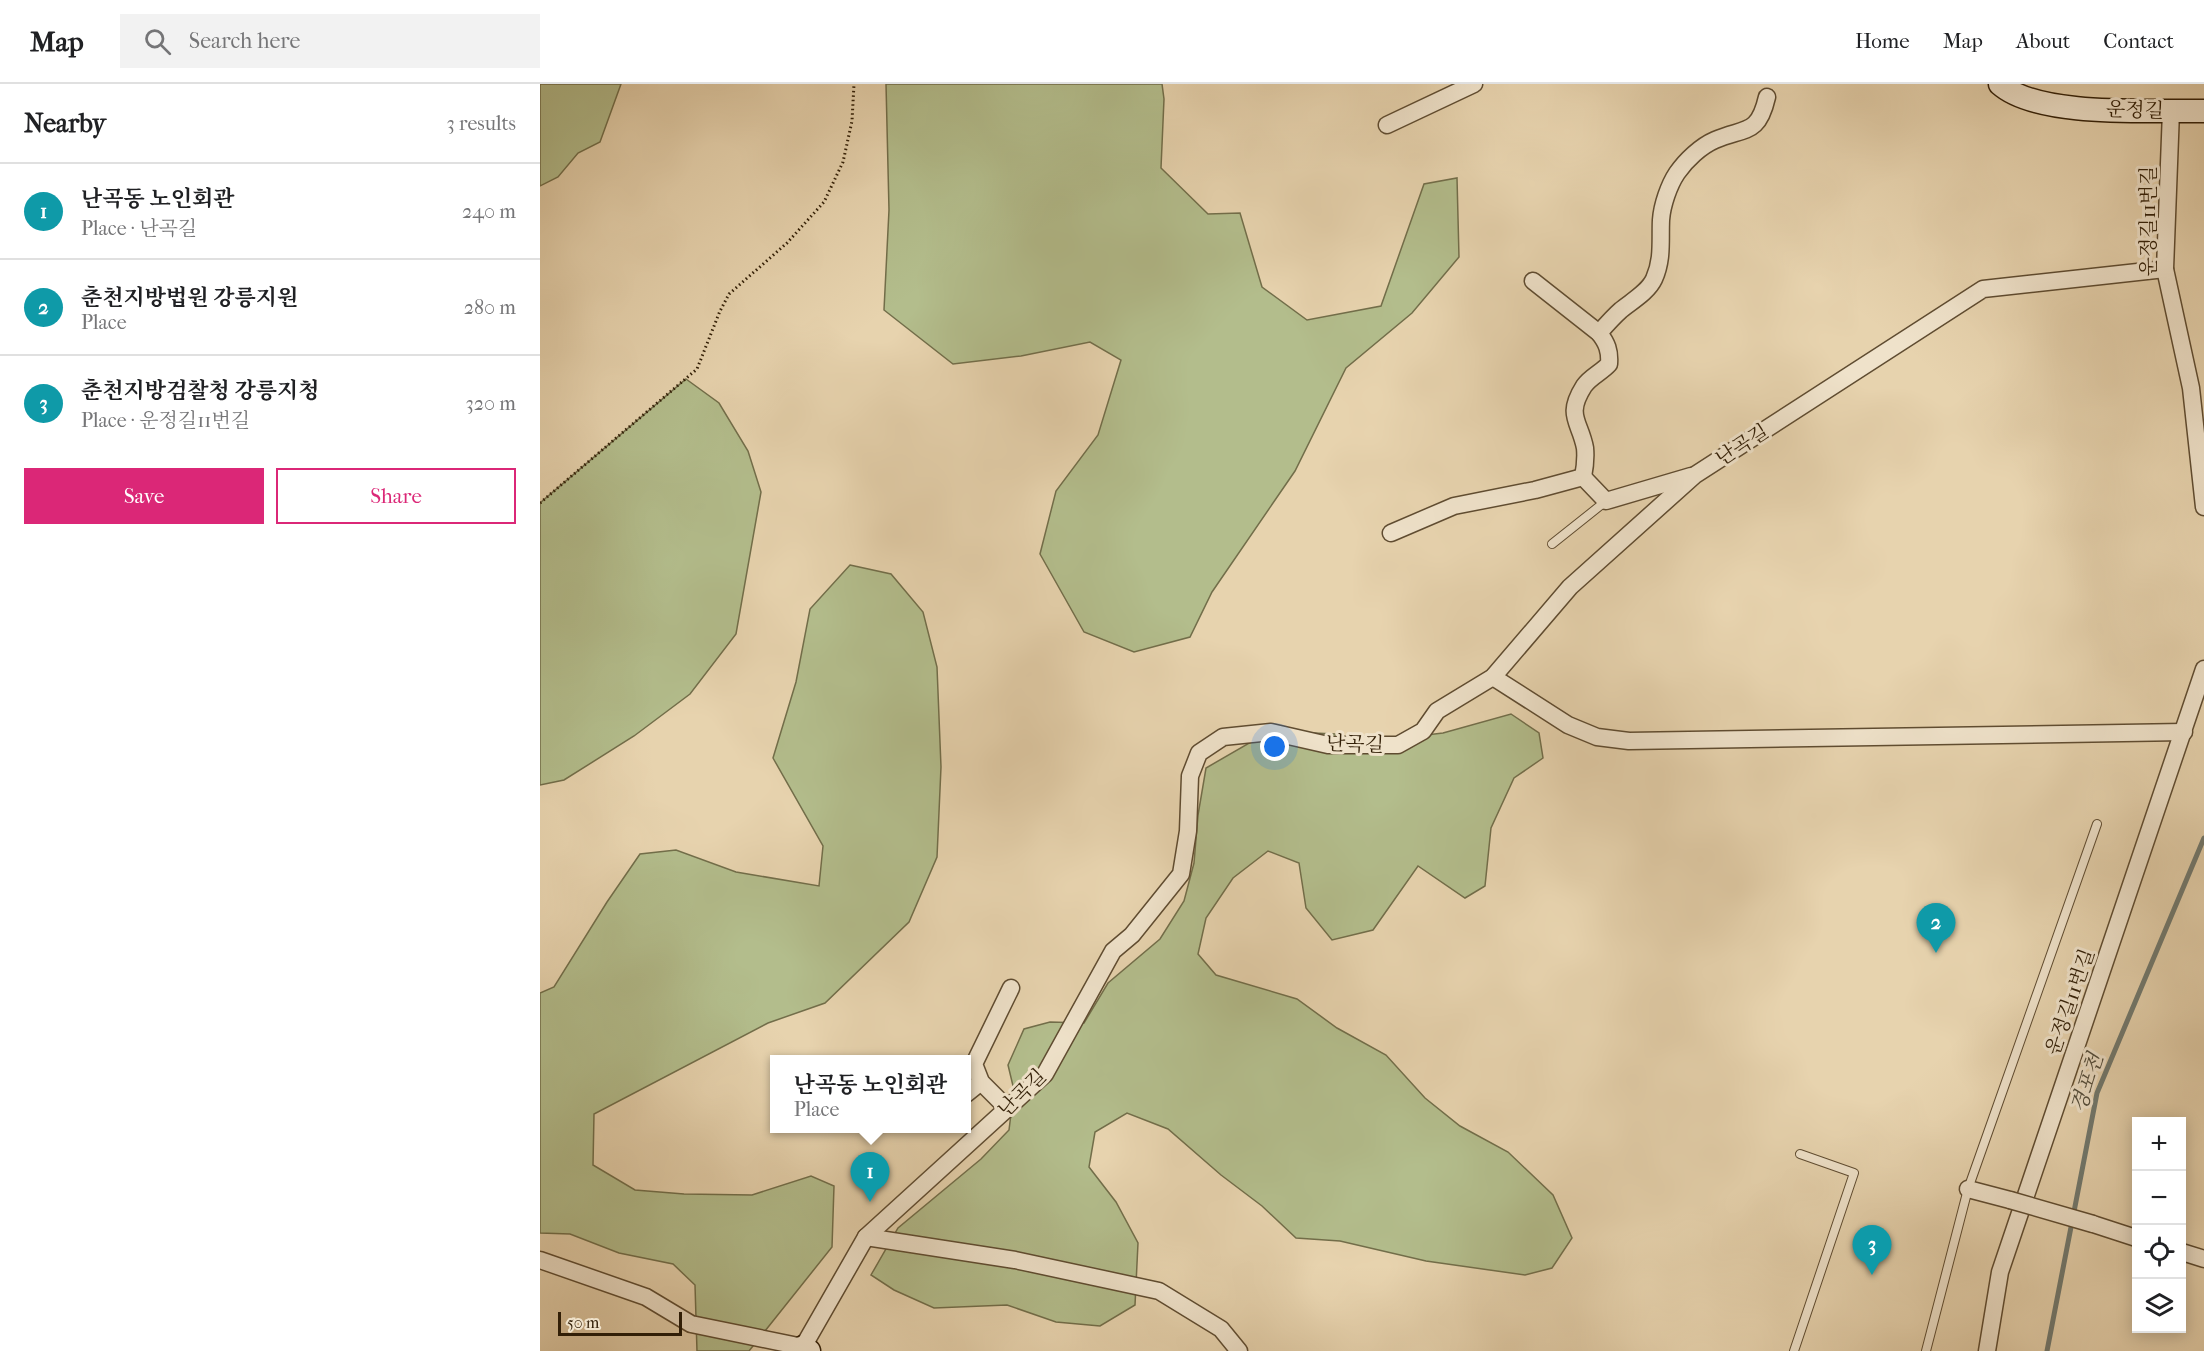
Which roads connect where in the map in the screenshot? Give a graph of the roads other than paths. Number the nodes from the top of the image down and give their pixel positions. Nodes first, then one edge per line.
1 (1474, 84) edge
2 (2000, 84) edge
3 (1767, 97) dead end
4 (2186, 111) edge
5 (1387, 125) dead end
6 (2165, 269) junction
7 (1533, 281) dead end
8 (1599, 333) junction
9 (1695, 475) junction
10 (1583, 477) junction
11 (1606, 501) junction
12 (2204, 507) edge
13 (1391, 533) dead end
14 (1552, 544) dead end
15 (2204, 669) edge
16 (1493, 677) junction
17 (2184, 732) junction
18 (2097, 824) dead end
19 (1011, 988) dead end
20 (981, 1082) junction
21 (971, 1090) edge
22 (1007, 1108) junction
23 (1800, 1154) dead end
24 (1968, 1189) junction
25 (866, 1237) junction
26 (2132, 1237) edge
27 (2186, 1254) edge
28 (2204, 1259) edge
29 (540, 1260) edge
30 (804, 1350) edge
31 (1239, 1351) edge
32 (1794, 1351) edge
33 (1926, 1351) edge
34 (1986, 1351) edge

1 - 5 street
2 - 4 street, 운정길
3 - 8 street
4 - 6 street, 운정길11번길
6 - 9 street, 난곡길
6 - 12 street, 운정길11번길
7 - 8 street
8 - 10 street
9 - 11 street
9 - 16 street, 난곡길
10 - 11 street
10 - 13 street
11 - 14 lane
15 - 17 street, 운정길11번길
16 - 17 street
16 - 22 street, 난곡길
17 - 34 street, 운정길11번길
18 - 24 lane
19 - 20 street
20 - 21 street
20 - 22 street
22 - 25 street, 난곡길
23 - 32 lane
24 - 26 street, bridge
24 - 33 lane
25 - 30 street, 난곡길
25 - 31 street
27 - 28 street
29 - 30 street

